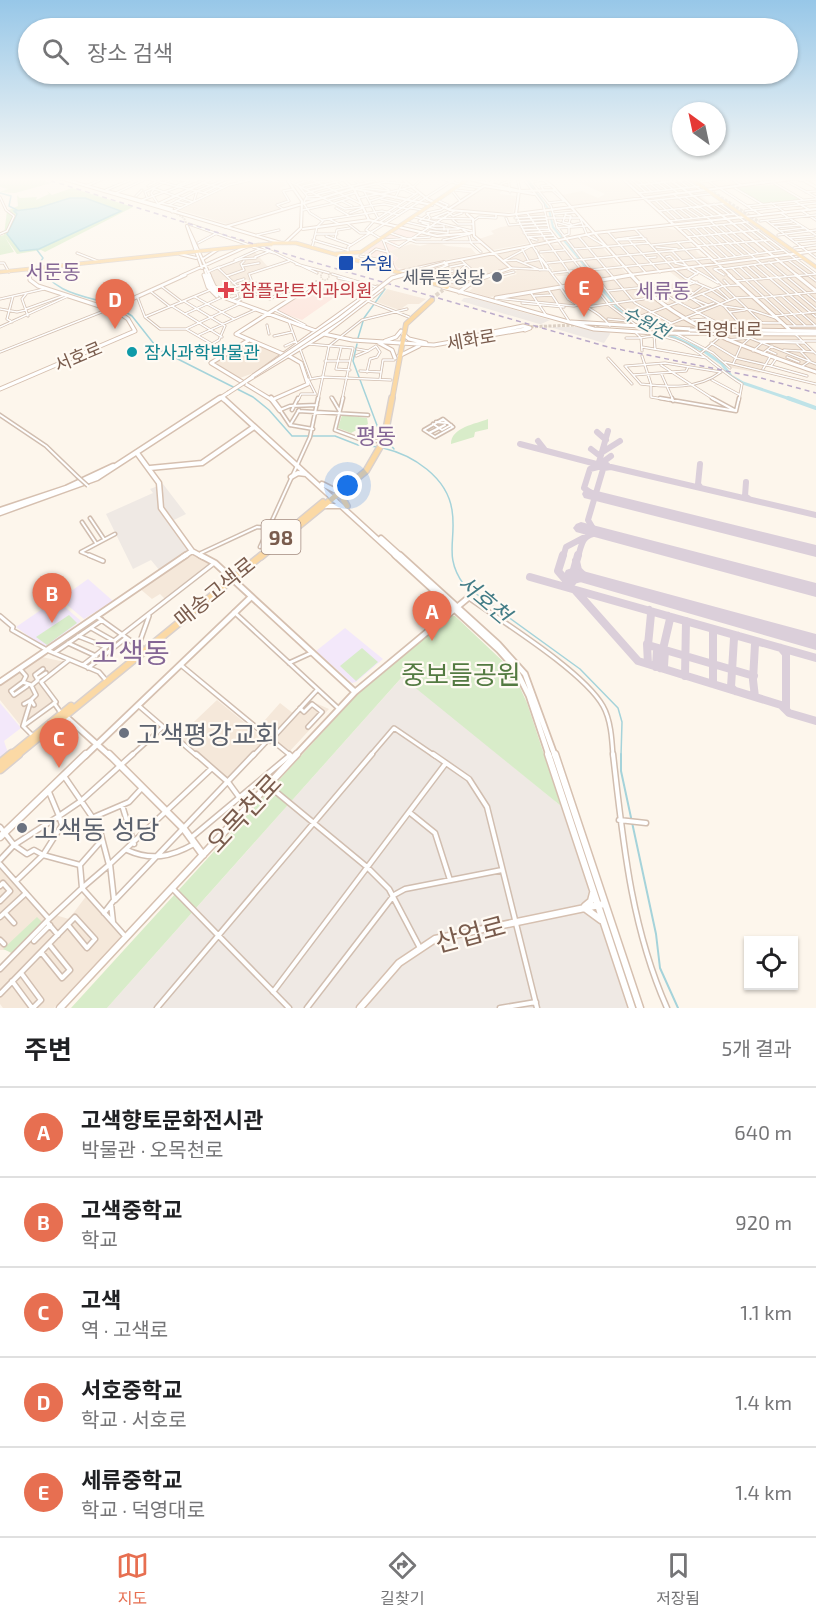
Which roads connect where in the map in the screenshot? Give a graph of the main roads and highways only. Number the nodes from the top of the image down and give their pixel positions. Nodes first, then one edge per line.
1 (402, 225) edge
2 (761, 225) tunnel mouth
3 (763, 225) tunnel mouth
4 (779, 236) junction
5 (283, 242) junction
6 (215, 250) joint
7 (799, 253) junction
8 (334, 255) junction
9 (359, 256) junction
10 (362, 262) joint
11 (816, 266) edge
12 (47, 267) joint
13 (32, 269) joint
14 (0, 272) edge
15 (413, 276) junction
16 (448, 288) road end
17 (402, 332) junction
18 (396, 358) junction
19 (380, 443) junction
20 (347, 485) junction
21 (334, 496) junction
22 (346, 507) road end
23 (232, 579) junction
24 (63, 715) junction
25 (0, 764) edge
26 (0, 769) edge

1 - 9 main road
2 - 4 main road
3 - 4 main road
4 - 7 main road
5 - 6 main road, bridge
5 - 8 main road, 덕영대로
5 - 8 main road, 덕영대로
6 - 12 main road
7 - 11 main road
7 - 11 main road
8 - 9 main road, 덕영대로
8 - 9 main road
9 - 10 main road, 덕영대로
9 - 15 main road, 덕영대로
10 - 15 main road, 덕영대로
12 - 13 main road
13 - 14 main road
15 - 16 main road, 덕영대로
17 - 17 main road, 매송고색로
17 - 18 main road, 매송고색로
18 - 19 main road, 매송고색로
18 - 19 main road, 매송고색로
19 - 20 main road, 매송고색로
20 - 21 main road, 매송고색로
20 - 22 main road
21 - 23 main road, 매송고색로 / 98
21 - 23 main road, 매송고색로
23 - 24 main road, 매송고색로
23 - 24 main road, 매송고색로 / 98
24 - 25 main road, 매송고색로 / 98
24 - 26 main road, 매송고색로

